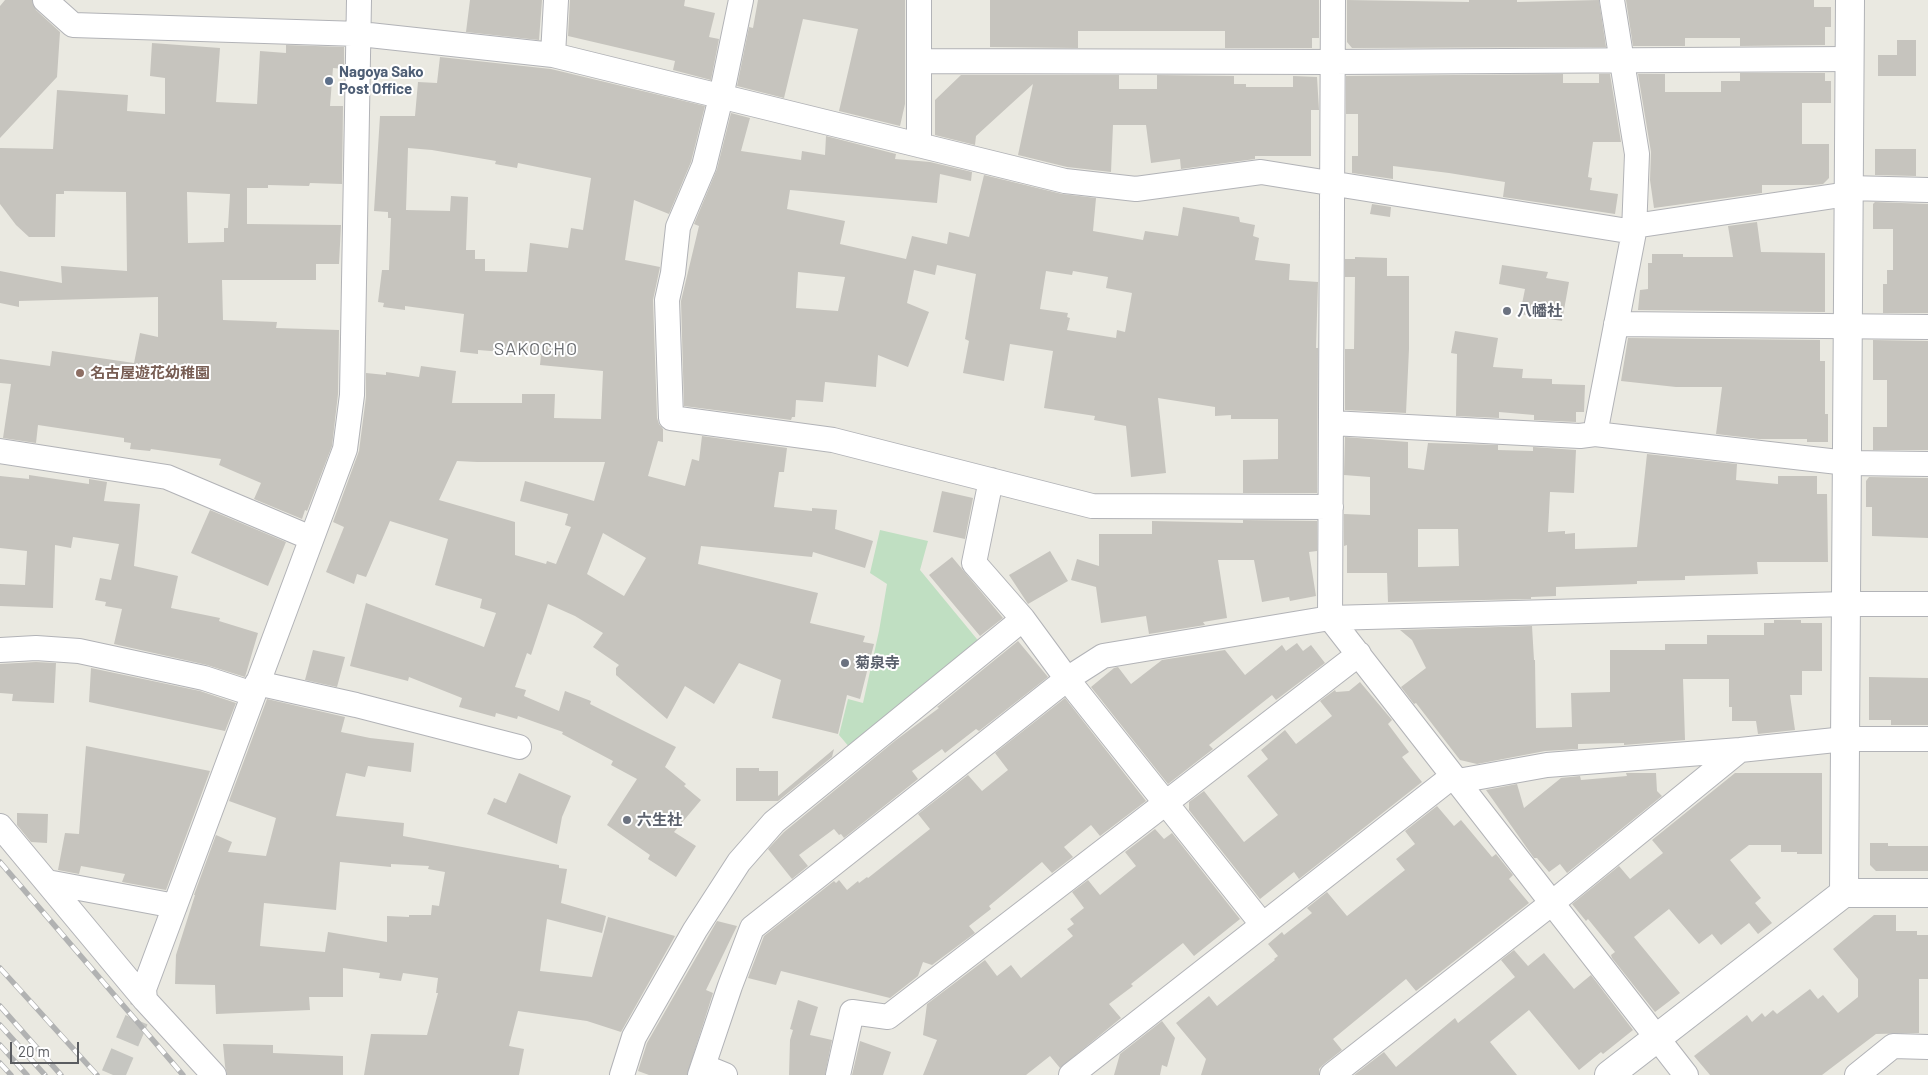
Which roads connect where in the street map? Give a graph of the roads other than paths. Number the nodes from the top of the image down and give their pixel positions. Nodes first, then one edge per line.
1 (45, 0) edge
2 (360, 0) edge
3 (556, 0) edge
4 (741, 0) edge
5 (919, 0) edge
6 (1333, 0) edge
7 (1612, 0) edge
8 (1850, 0) edge
9 (360, 34) junction
10 (553, 55) junction
11 (1849, 58) junction
12 (1622, 60) junction
13 (919, 61) junction
14 (1333, 62) junction
15 (721, 97) junction
16 (918, 145) junction
17 (1332, 183) junction
18 (1928, 190) edge
19 (1848, 191) junction
20 (1634, 229) junction
21 (1616, 324) junction
22 (1848, 326) junction
23 (1928, 327) edge
24 (1331, 423) junction
25 (1594, 434) junction
26 (0, 451) edge
27 (1847, 463) junction
28 (1928, 464) edge
29 (991, 480) junction
30 (1331, 507) junction
31 (311, 538) junction
32 (1846, 604) junction
33 (1928, 604) edge
34 (1330, 618) junction
35 (1023, 619) junction
36 (0, 650) edge
37 (1359, 654) junction
38 (1067, 678) junction
39 (255, 688) junction
40 (1845, 739) junction
41 (1928, 740) edge
42 (519, 748) dead end
43 (1740, 750) junction
44 (1456, 779) junction
45 (1166, 803) junction
46 (0, 826) edge
47 (47, 882) junction
48 (1844, 893) junction
49 (1928, 893) edge
50 (1552, 903) junction
51 (175, 906) junction
52 (1262, 924) junction
53 (145, 1000) junction
54 (1657, 1037) junction
55 (1928, 1047) edge
56 (709, 1072) edge
57 (214, 1075) edge
58 (622, 1075) edge
59 (838, 1075) edge
60 (1072, 1075) edge
61 (1332, 1075) edge
62 (1609, 1075) edge
63 (1686, 1075) edge
64 (1857, 1075) edge

1 - 9 street
2 - 9 street
3 - 10 street
4 - 15 street
5 - 13 street
6 - 14 street
7 - 12 street
8 - 11 street
9 - 10 street
9 - 31 street
10 - 15 street
11 - 12 street
11 - 19 street
12 - 14 street
12 - 20 street
13 - 14 street
13 - 16 street
14 - 17 street
15 - 16 street
15 - 29 street
16 - 17 street
17 - 20 street
17 - 24 street
18 - 19 street
19 - 20 street
19 - 22 street
20 - 21 street
21 - 22 street
21 - 25 street
22 - 23 street
22 - 27 street
24 - 25 street
24 - 30 street
25 - 27 street
26 - 31 street
27 - 28 street
27 - 32 street
29 - 30 street
29 - 35 street
30 - 34 street
31 - 39 street
32 - 33 street
32 - 34 street
32 - 40 street
34 - 37 street
34 - 38 street
35 - 38 street
35 - 58 street
36 - 39 street
37 - 44 street
37 - 45 street
38 - 45 street
38 - 56 street
39 - 42 street
39 - 51 street
40 - 41 street
40 - 43 street
40 - 48 street
43 - 44 street
43 - 50 street
44 - 50 street
44 - 52 street
45 - 52 street
45 - 59 street
46 - 47 street
47 - 51 street
47 - 53 street
48 - 49 street
48 - 54 street
50 - 54 street
50 - 61 street
51 - 53 street
52 - 60 street
53 - 57 street
54 - 62 street
54 - 63 street
55 - 64 street

